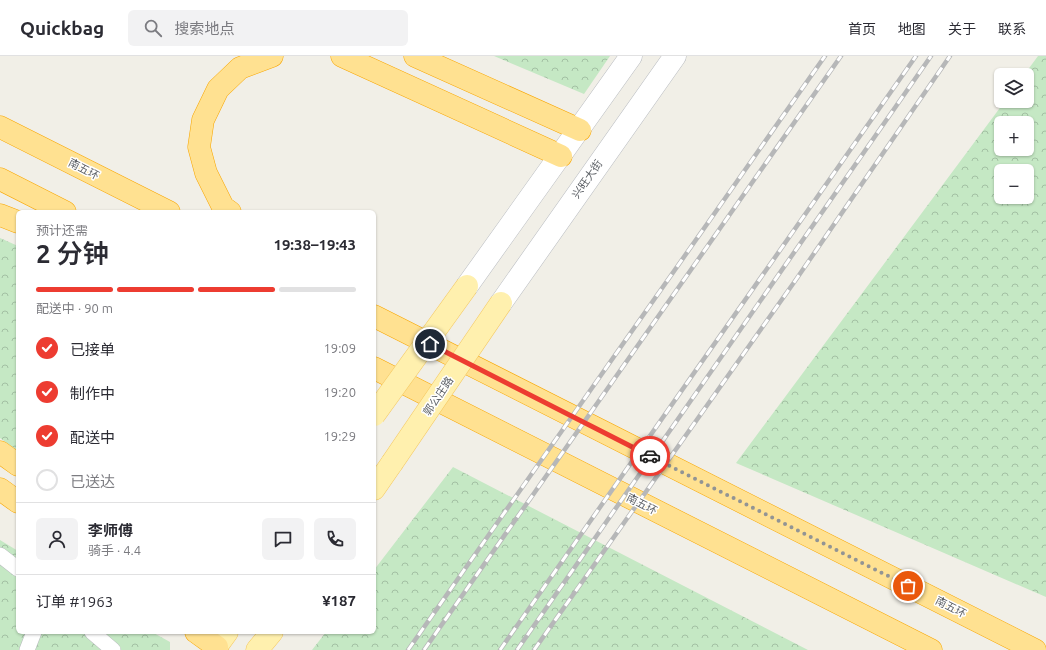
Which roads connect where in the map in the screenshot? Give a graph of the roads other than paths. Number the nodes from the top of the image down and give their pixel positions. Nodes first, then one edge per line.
1 (272, 56) edge
2 (342, 56) edge
3 (415, 56) edge
4 (631, 56) edge
5 (675, 56) edge
6 (0, 127) edge
7 (580, 130) junction
8 (561, 156) junction
9 (0, 179) edge
10 (61, 210) edge
11 (165, 210) edge
12 (227, 210) edge
13 (0, 215) edge
14 (16, 221) edge
15 (501, 303) joint
16 (376, 317) edge
17 (376, 369) edge
18 (376, 412) edge
19 (0, 452) edge
20 (16, 464) edge
21 (376, 486) edge
22 (0, 489) edge
23 (16, 501) edge
24 (0, 555) edge
25 (16, 567) edge
26 (33, 634) edge
27 (94, 634) edge
28 (200, 634) edge
29 (270, 634) edge
30 (219, 643) edge
31 (27, 650) edge
32 (113, 650) edge
33 (257, 650) edge
34 (931, 650) edge
35 (1035, 650) edge

1 - 12 highway
2 - 8 highway
3 - 7 highway
4 - 7 main road
5 - 15 main road, 兴旺大街
6 - 11 highway, 南五环
7 - 8 main road
8 - 18 main road, bridge
9 - 10 highway
13 - 14 highway
15 - 21 main road, 郭公庄路, bridge
16 - 35 highway, 南五环
17 - 34 highway, 南五环
19 - 20 highway
22 - 23 highway
24 - 25 street
26 - 31 street
27 - 32 street
28 - 30 highway
29 - 33 main road

